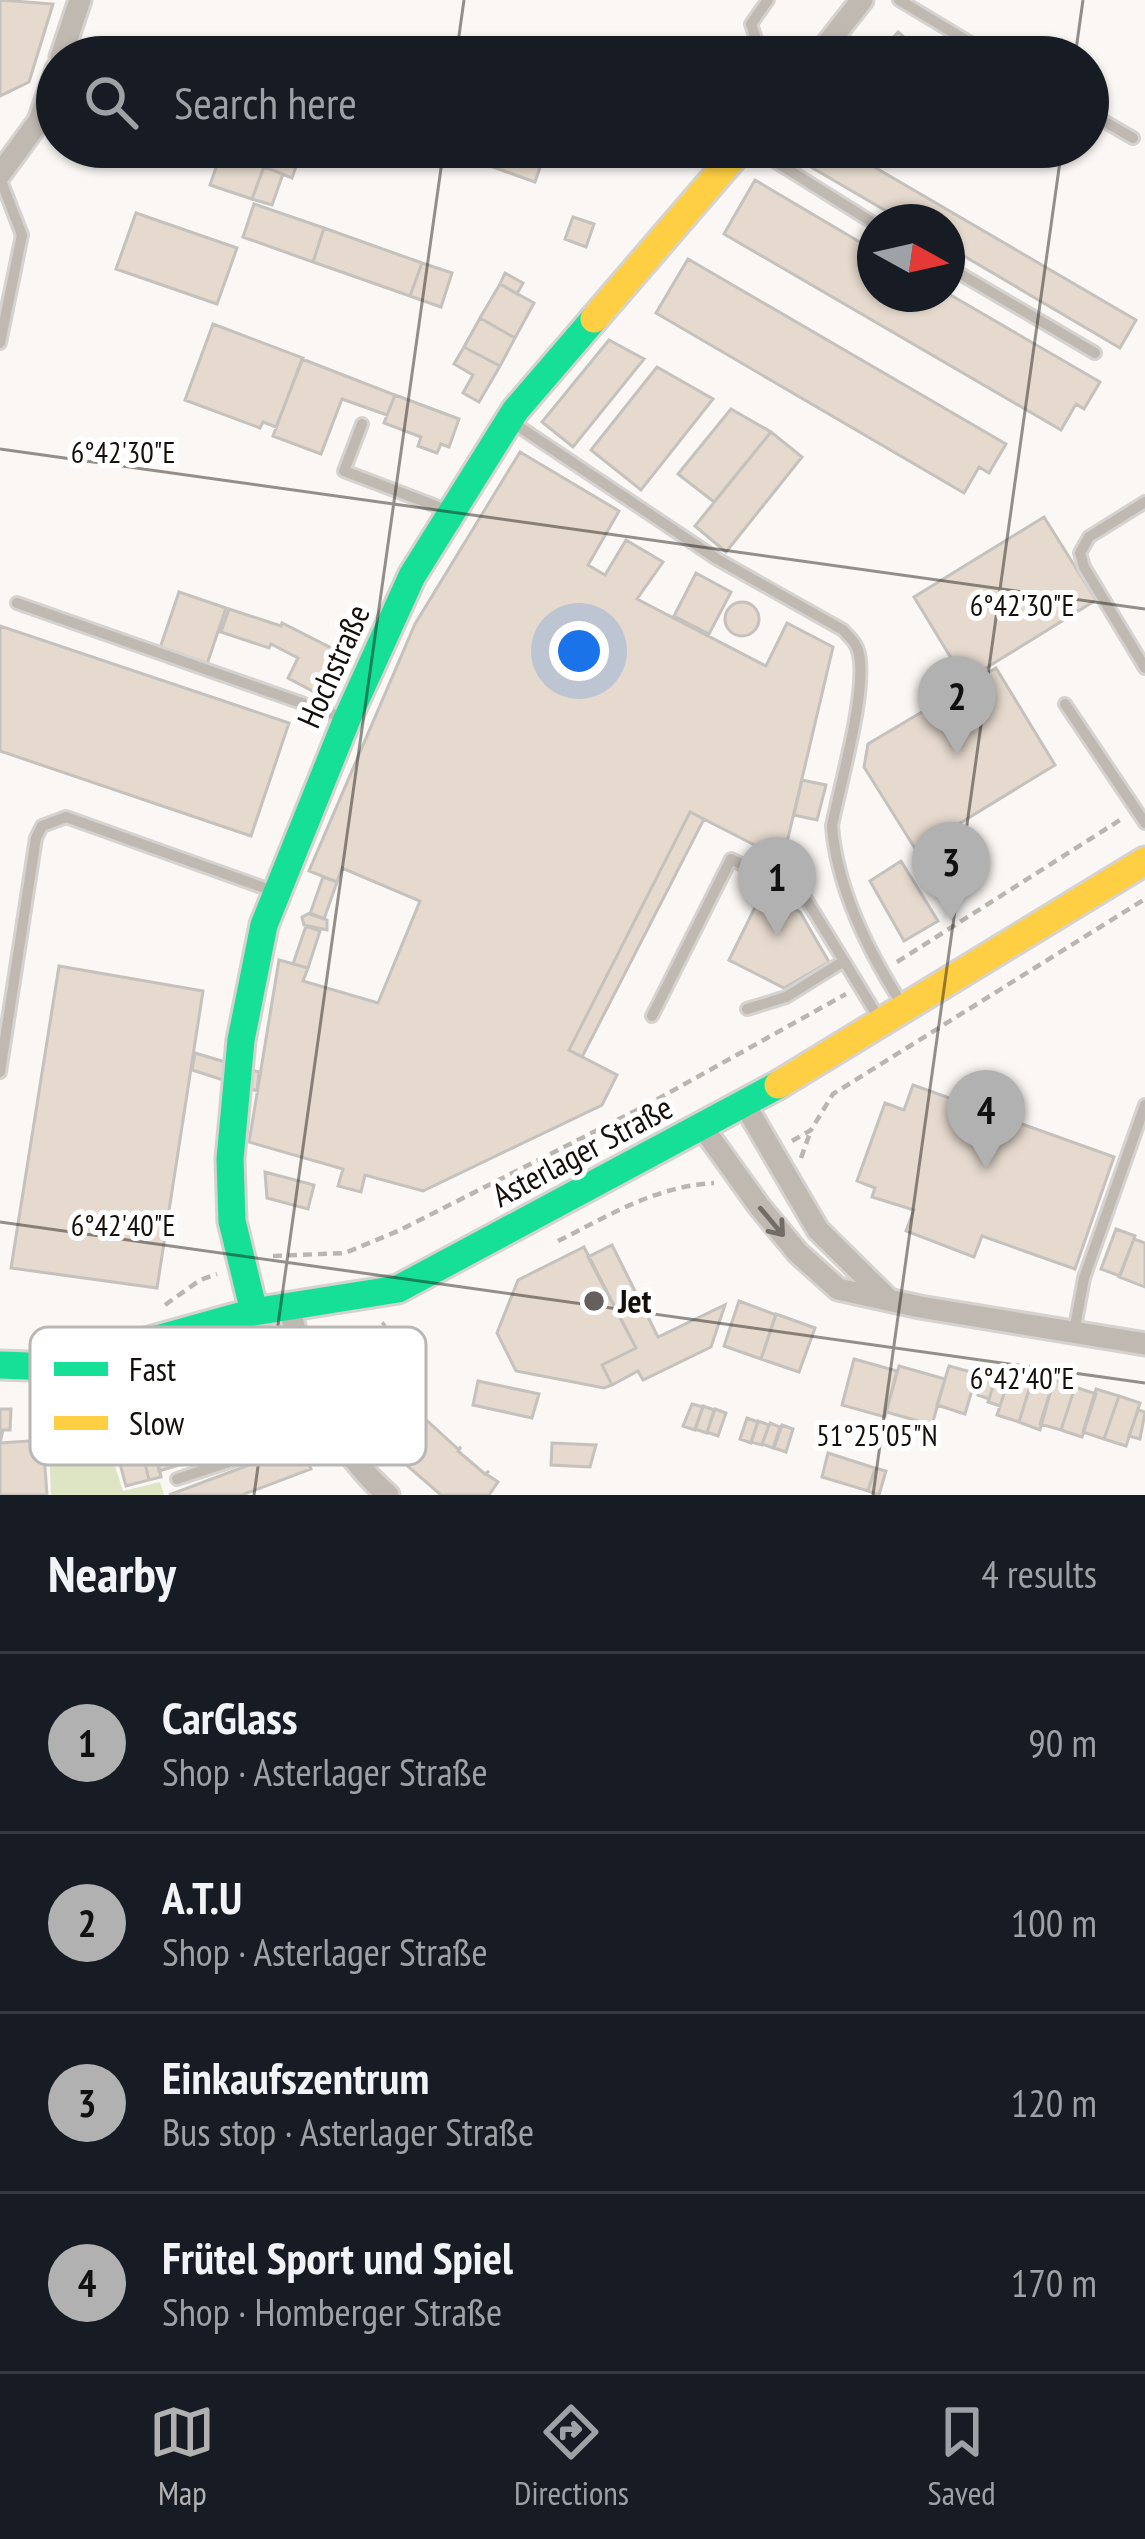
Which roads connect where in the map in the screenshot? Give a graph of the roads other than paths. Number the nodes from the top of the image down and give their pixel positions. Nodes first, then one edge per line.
1 (80, 0) edge
2 (768, 0) edge
3 (862, 0) edge
4 (899, 0) edge
5 (68, 36) edge
6 (755, 36) edge
7 (834, 36) edge
8 (959, 36) edge
9 (1109, 124) edge
10 (36, 126) edge
11 (1133, 138) dead end
12 (723, 168) edge
13 (786, 168) edge
14 (0, 176) edge
15 (857, 213) edge
16 (965, 277) edge
17 (0, 343) edge
18 (1095, 353) dead end
19 (509, 420) junction
20 (362, 424) dead end
21 (1145, 502) edge
22 (452, 512) junction
23 (17, 602) dead end
24 (1145, 668) edge
25 (1064, 704) dead end
26 (346, 719) junction
27 (1145, 823) edge
28 (1145, 861) edge
29 (277, 892) junction
30 (844, 961) junction
31 (748, 1009) dead end
32 (893, 1015) junction
33 (652, 1016) dead end
34 (0, 1072) edge
35 (745, 1105) junction
36 (1145, 1105) edge
37 (703, 1127) junction
38 (888, 1299) junction
39 (290, 1306) junction
40 (253, 1323) junction
41 (235, 1327) edge
42 (296, 1327) edge
43 (1074, 1332) junction
44 (1145, 1344) edge
45 (218, 1465) edge
46 (360, 1465) edge
47 (177, 1478) dead end
48 (388, 1495) edge

1 - 5 street
2 - 6 lane
3 - 7 street
4 - 8 lane
9 - 11 lane
10 - 14 street
12 - 19 street, Hochstraße
13 - 15 lane
14 - 17 lane
16 - 18 lane
19 - 22 street, Hochstraße
19 - 32 lane
20 - 22 lane
21 - 24 lane
22 - 26 street, Hochstraße
23 - 26 lane
25 - 27 lane
26 - 29 street, Hochstraße
28 - 32 street, Asterlager Straße
29 - 34 lane
29 - 40 street, Hochstraße
30 - 31 lane
30 - 32 lane
30 - 33 lane
32 - 35 street, Asterlager Straße
35 - 37 street, Asterlager Straße
35 - 38 street
36 - 43 lane
37 -> 38 street
37 - 39 street, Asterlager Straße
38 - 43 street
39 - 40 street, Asterlager Straße
39 - 42 street
40 - 41 street, Asterlager Straße
43 - 44 street
45 - 47 lane
46 - 48 street

